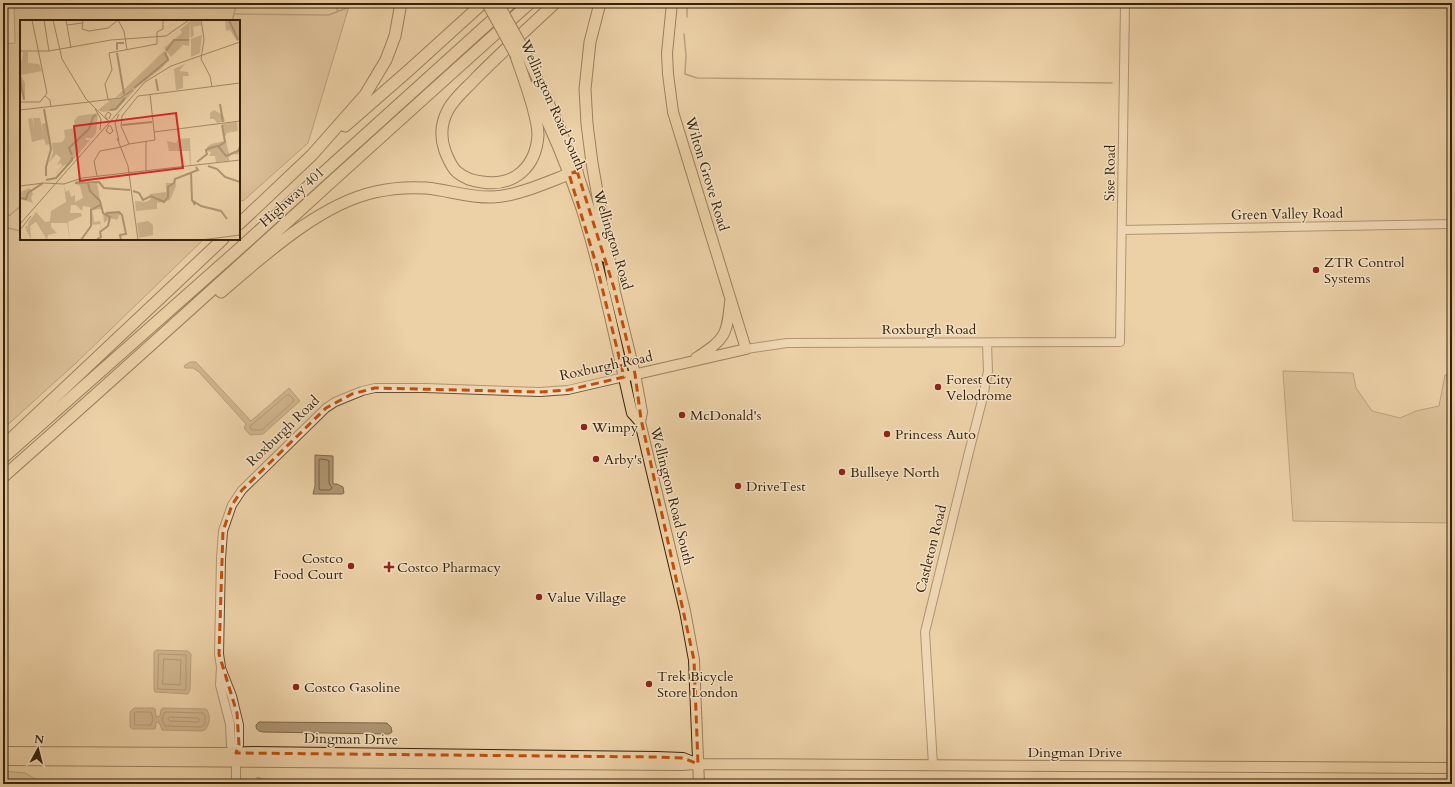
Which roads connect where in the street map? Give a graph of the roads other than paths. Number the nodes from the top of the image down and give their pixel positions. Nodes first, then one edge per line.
1 (401, 3) edge
2 (483, 3) edge
3 (487, 3) edge
4 (530, 3) edge
5 (555, 3) edge
6 (600, 3) edge
7 (672, 3) edge
8 (1125, 3) edge
9 (502, 4) edge
10 (520, 53) junction
11 (312, 155) junction
12 (573, 172) junction
13 (240, 223) edge
14 (1452, 224) edge
15 (1122, 230) junction
16 (222, 240) edge
17 (614, 288) junction
18 (730, 296) junction
19 (197, 304) junction
20 (1120, 342) joint
21 (987, 343) junction
22 (746, 349) junction
23 (691, 361) junction
24 (634, 374) junction
25 (624, 377) junction
26 (640, 422) junction
27 (3, 446) edge
28 (3, 458) edge
29 (3, 477) edge
30 (3, 752) edge
31 (236, 757) junction
32 (3, 760) edge
33 (698, 764) junction
34 (933, 765) junction
35 (1452, 768) edge
36 (236, 784) edge
37 (699, 784) edge

1 - 11 highway
2 - 11 highway
3 - 10 main road, Wellington Road South, bridge
4 - 19 highway, Highway 401
5 - 10 highway
6 - 17 highway
7 - 18 main road, Wilton Grove Road
8 - 15 street, Sise Road
9 - 10 main road, Wellington Road South, bridge
9 - 28 highway, Highway 401
10 - 12 main road, Wellington Road South
11 - 13 highway
12 - 17 main road, Wellington Road
12 - 19 highway
12 - 25 main road, Wellington Road South
14 - 15 street, Green Valley Road
15 - 20 street, Sise Road
16 - 27 highway
17 - 24 main road, Wellington Road
18 - 22 main road, Wilton Grove Road
18 - 23 main road
19 - 29 highway, Highway 401
20 - 21 street, Roxburgh Road
21 - 22 street, Roxburgh Road
21 - 34 street, Castleton Road
22 - 23 main road, Roxburgh Road
23 - 24 main road, Roxburgh Road
24 - 25 main road, Roxburgh Road
24 - 26 main road, Wellington Road
25 - 26 main road, Wellington Road South
25 - 31 street, Roxburgh Road
26 - 33 main road, Wellington Road South
30 - 31 main road, Dingman Drive
31 - 32 main road, Dingman Drive
31 - 33 main road, Dingman Drive
31 - 36 street, Roxburgh Road
33 - 34 main road, Dingman Drive
33 - 37 main road, Wellington Road South
34 - 35 main road, Dingman Drive

